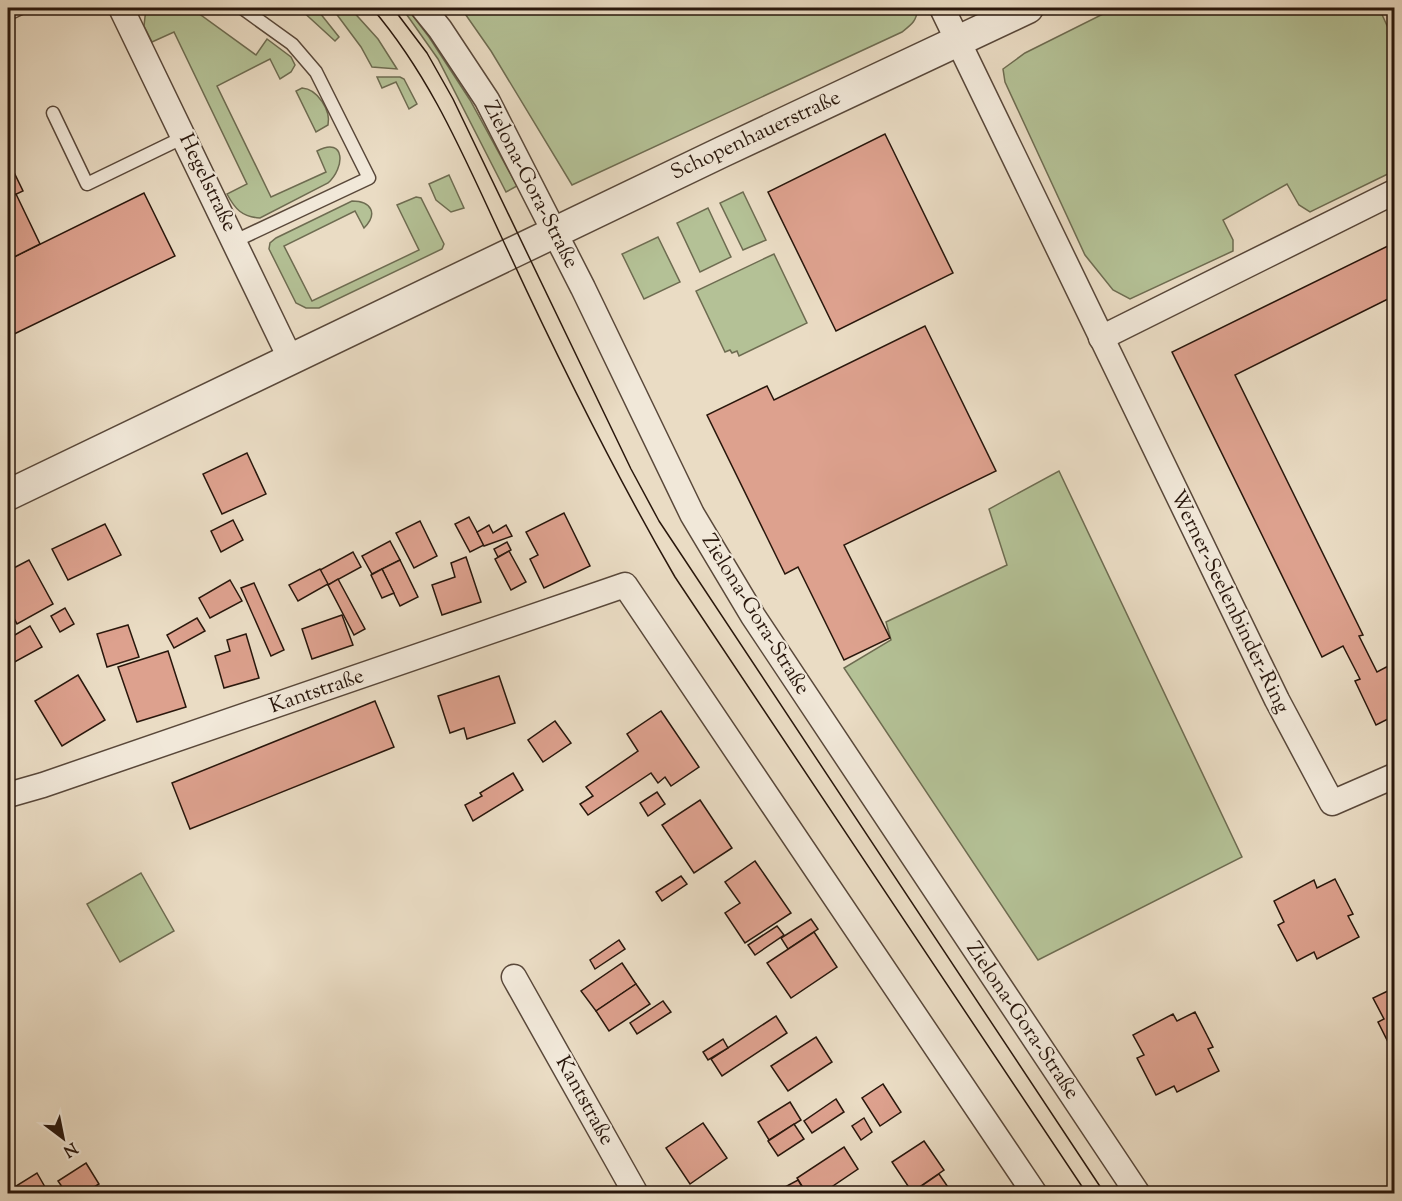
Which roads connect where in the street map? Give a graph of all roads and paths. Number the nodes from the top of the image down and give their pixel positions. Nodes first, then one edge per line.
1 (21, 8) edge
2 (121, 8) edge
3 (242, 8) edge
4 (423, 8) edge
5 (942, 8) edge
6 (1028, 8) edge
7 (8, 14) edge
8 (958, 41) junction
9 (53, 113) dead end
10 (184, 137) junction
11 (1395, 192) edge
12 (555, 233) junction
13 (235, 242) junction
14 (1101, 338) junction
15 (291, 360) junction
16 (8, 495) edge
17 (1395, 776) edge
18 (8, 795) edge
19 (514, 977) dead end
20 (636, 1194) edge
21 (1035, 1194) edge
22 (1138, 1194) edge

1 - 7 lane
2 - 10 street, Hegelstraße
3 - 13 lane
4 - 12 street, Zielona-Gora-Straße
5 - 8 street
6 - 8 street, Schopenhauerstraße
8 - 12 street, Schopenhauerstraße
8 - 14 street, Werner-Seelenbinder-Ring
9 - 10 lane
10 - 13 street, Hegelstraße
11 - 14 street
12 - 15 street
12 - 22 street, Zielona-Gora-Straße
13 - 15 street, Hegelstraße
14 - 17 street, Werner-Seelenbinder-Ring
15 - 16 street
18 - 21 street, Kantstraße
19 - 20 street, Kantstraße

